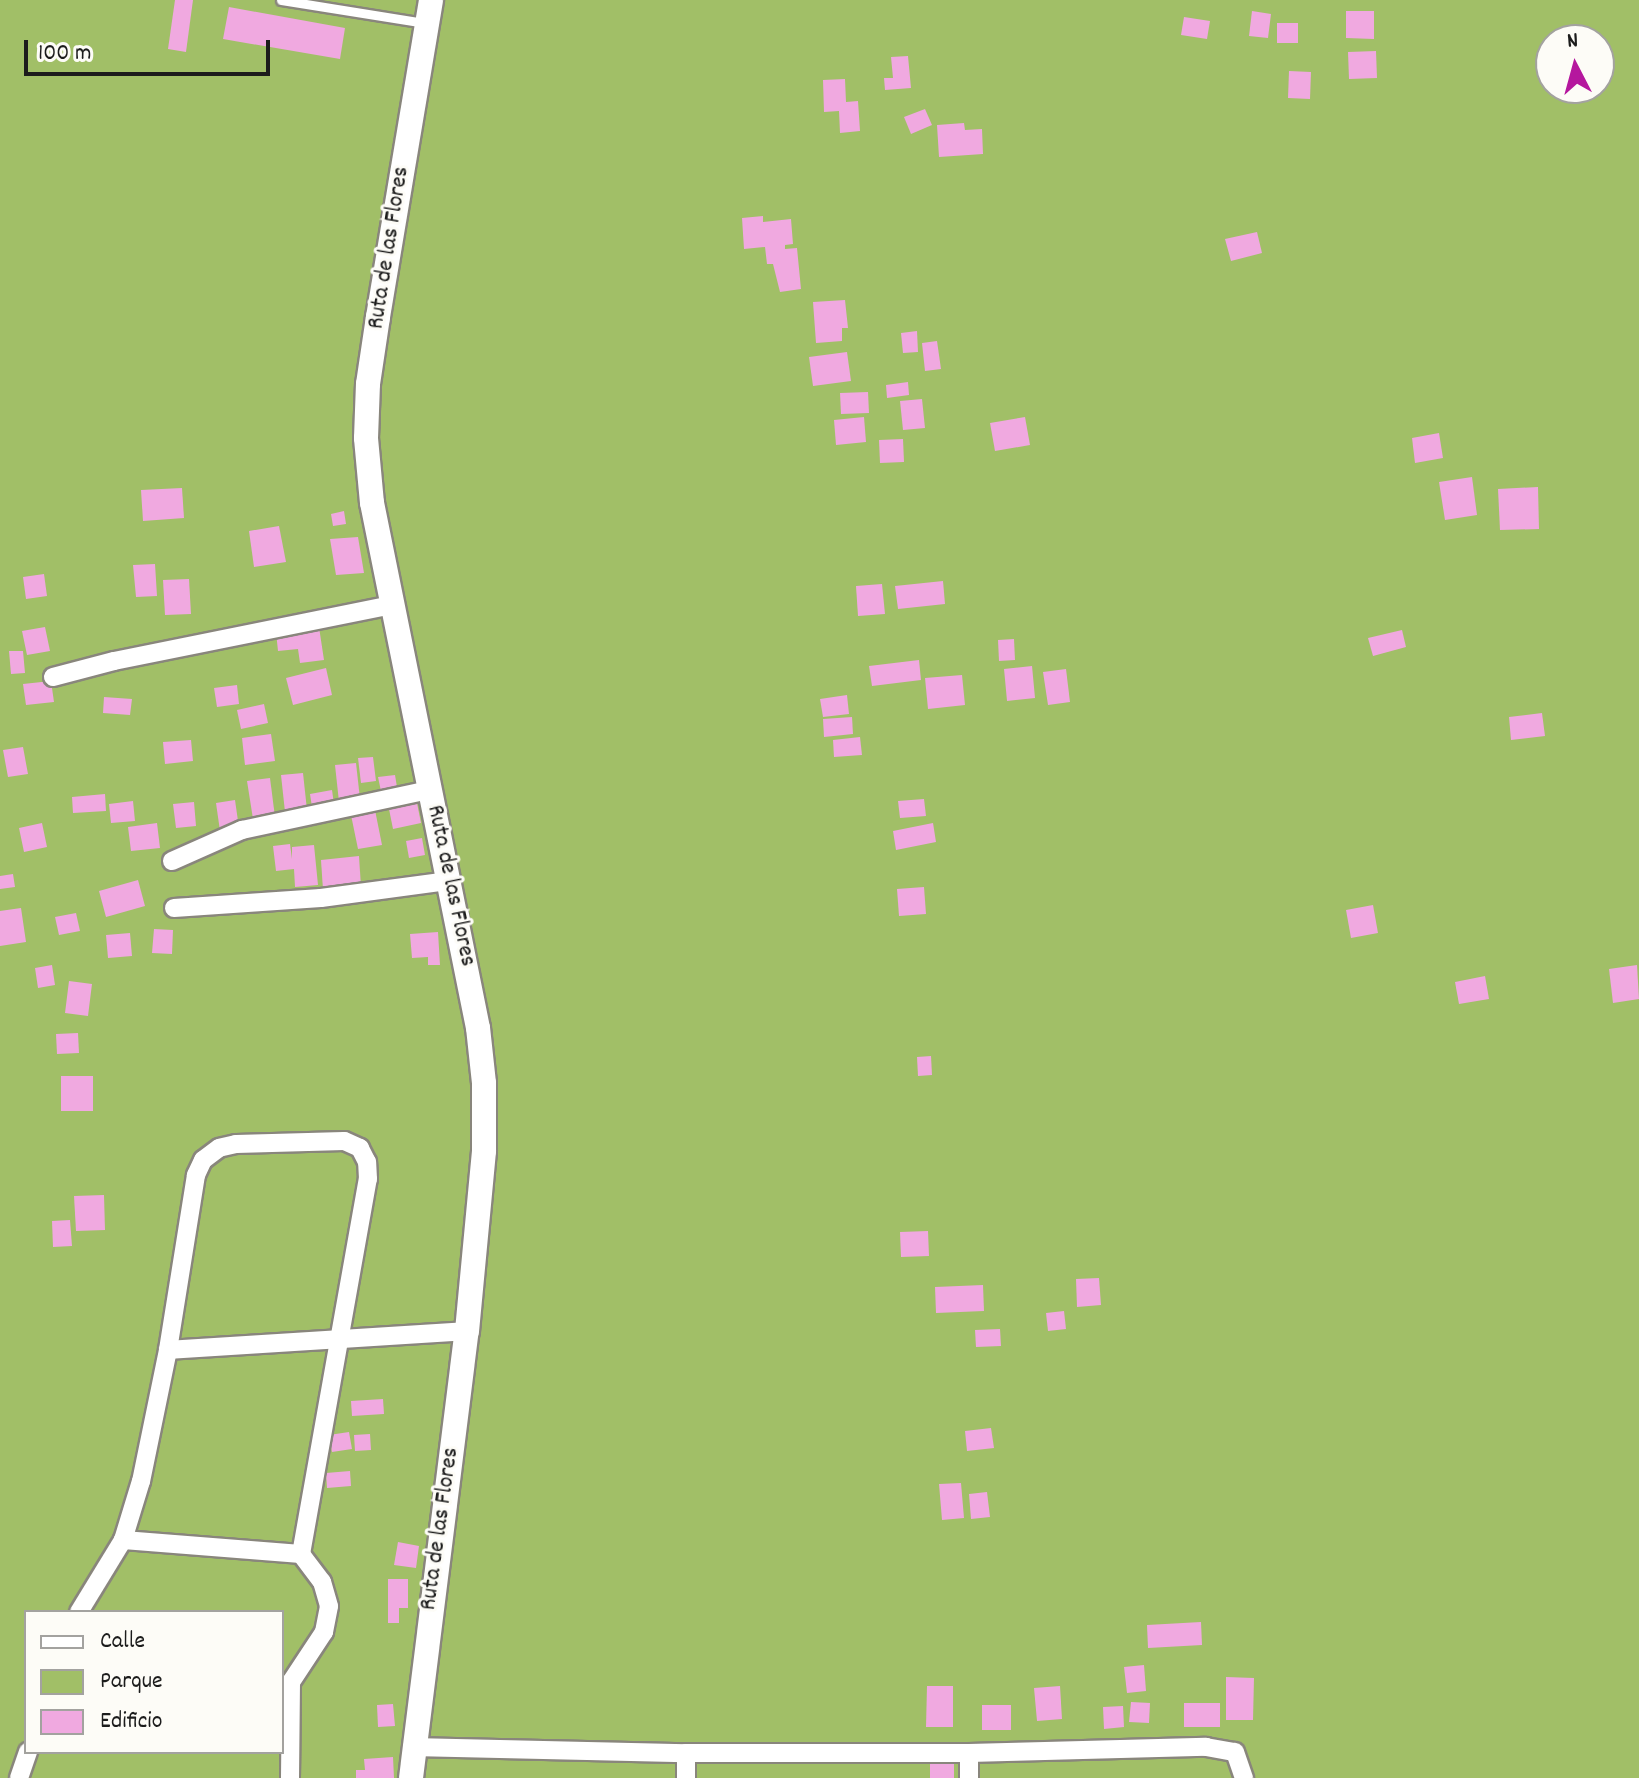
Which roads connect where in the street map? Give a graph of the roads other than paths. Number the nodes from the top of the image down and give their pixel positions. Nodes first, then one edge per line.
1 (281, 0) edge
2 (429, 12) edge
3 (392, 605) junction
4 (53, 677) dead end
5 (429, 790) junction
6 (172, 861) dead end
7 (449, 881) junction
8 (174, 908) dead end
9 (467, 1331) junction
10 (337, 1337) junction
11 (168, 1350) junction
12 (123, 1540) junction
13 (301, 1554) junction
14 (80, 1610) edge
15 (286, 1682) edge
16 (412, 1747) junction
17 (686, 1753) junction
18 (969, 1753) junction
19 (27, 1754) edge
20 (19, 1778) edge
21 (290, 1778) edge
22 (411, 1778) edge
23 (686, 1778) edge
24 (969, 1778) edge
25 (1244, 1778) edge

1 - 2 lane
2 - 3 main road, Ruta de las Flores
3 - 4 street
3 - 5 main road, Ruta de las Flores
5 - 6 street
5 - 7 main road, Ruta de las Flores
7 - 8 street
7 - 9 main road, Ruta de las Flores
9 - 10 street
9 - 16 main road, Ruta de las Flores
10 - 11 street
10 - 11 street
10 - 13 street
11 - 12 street
12 - 13 street
12 - 14 street
13 - 15 street
15 - 21 street
16 - 17 street
16 - 22 main road, Ruta de las Flores
17 - 18 street
17 - 23 street
18 - 24 street
18 - 25 street
19 - 20 street

